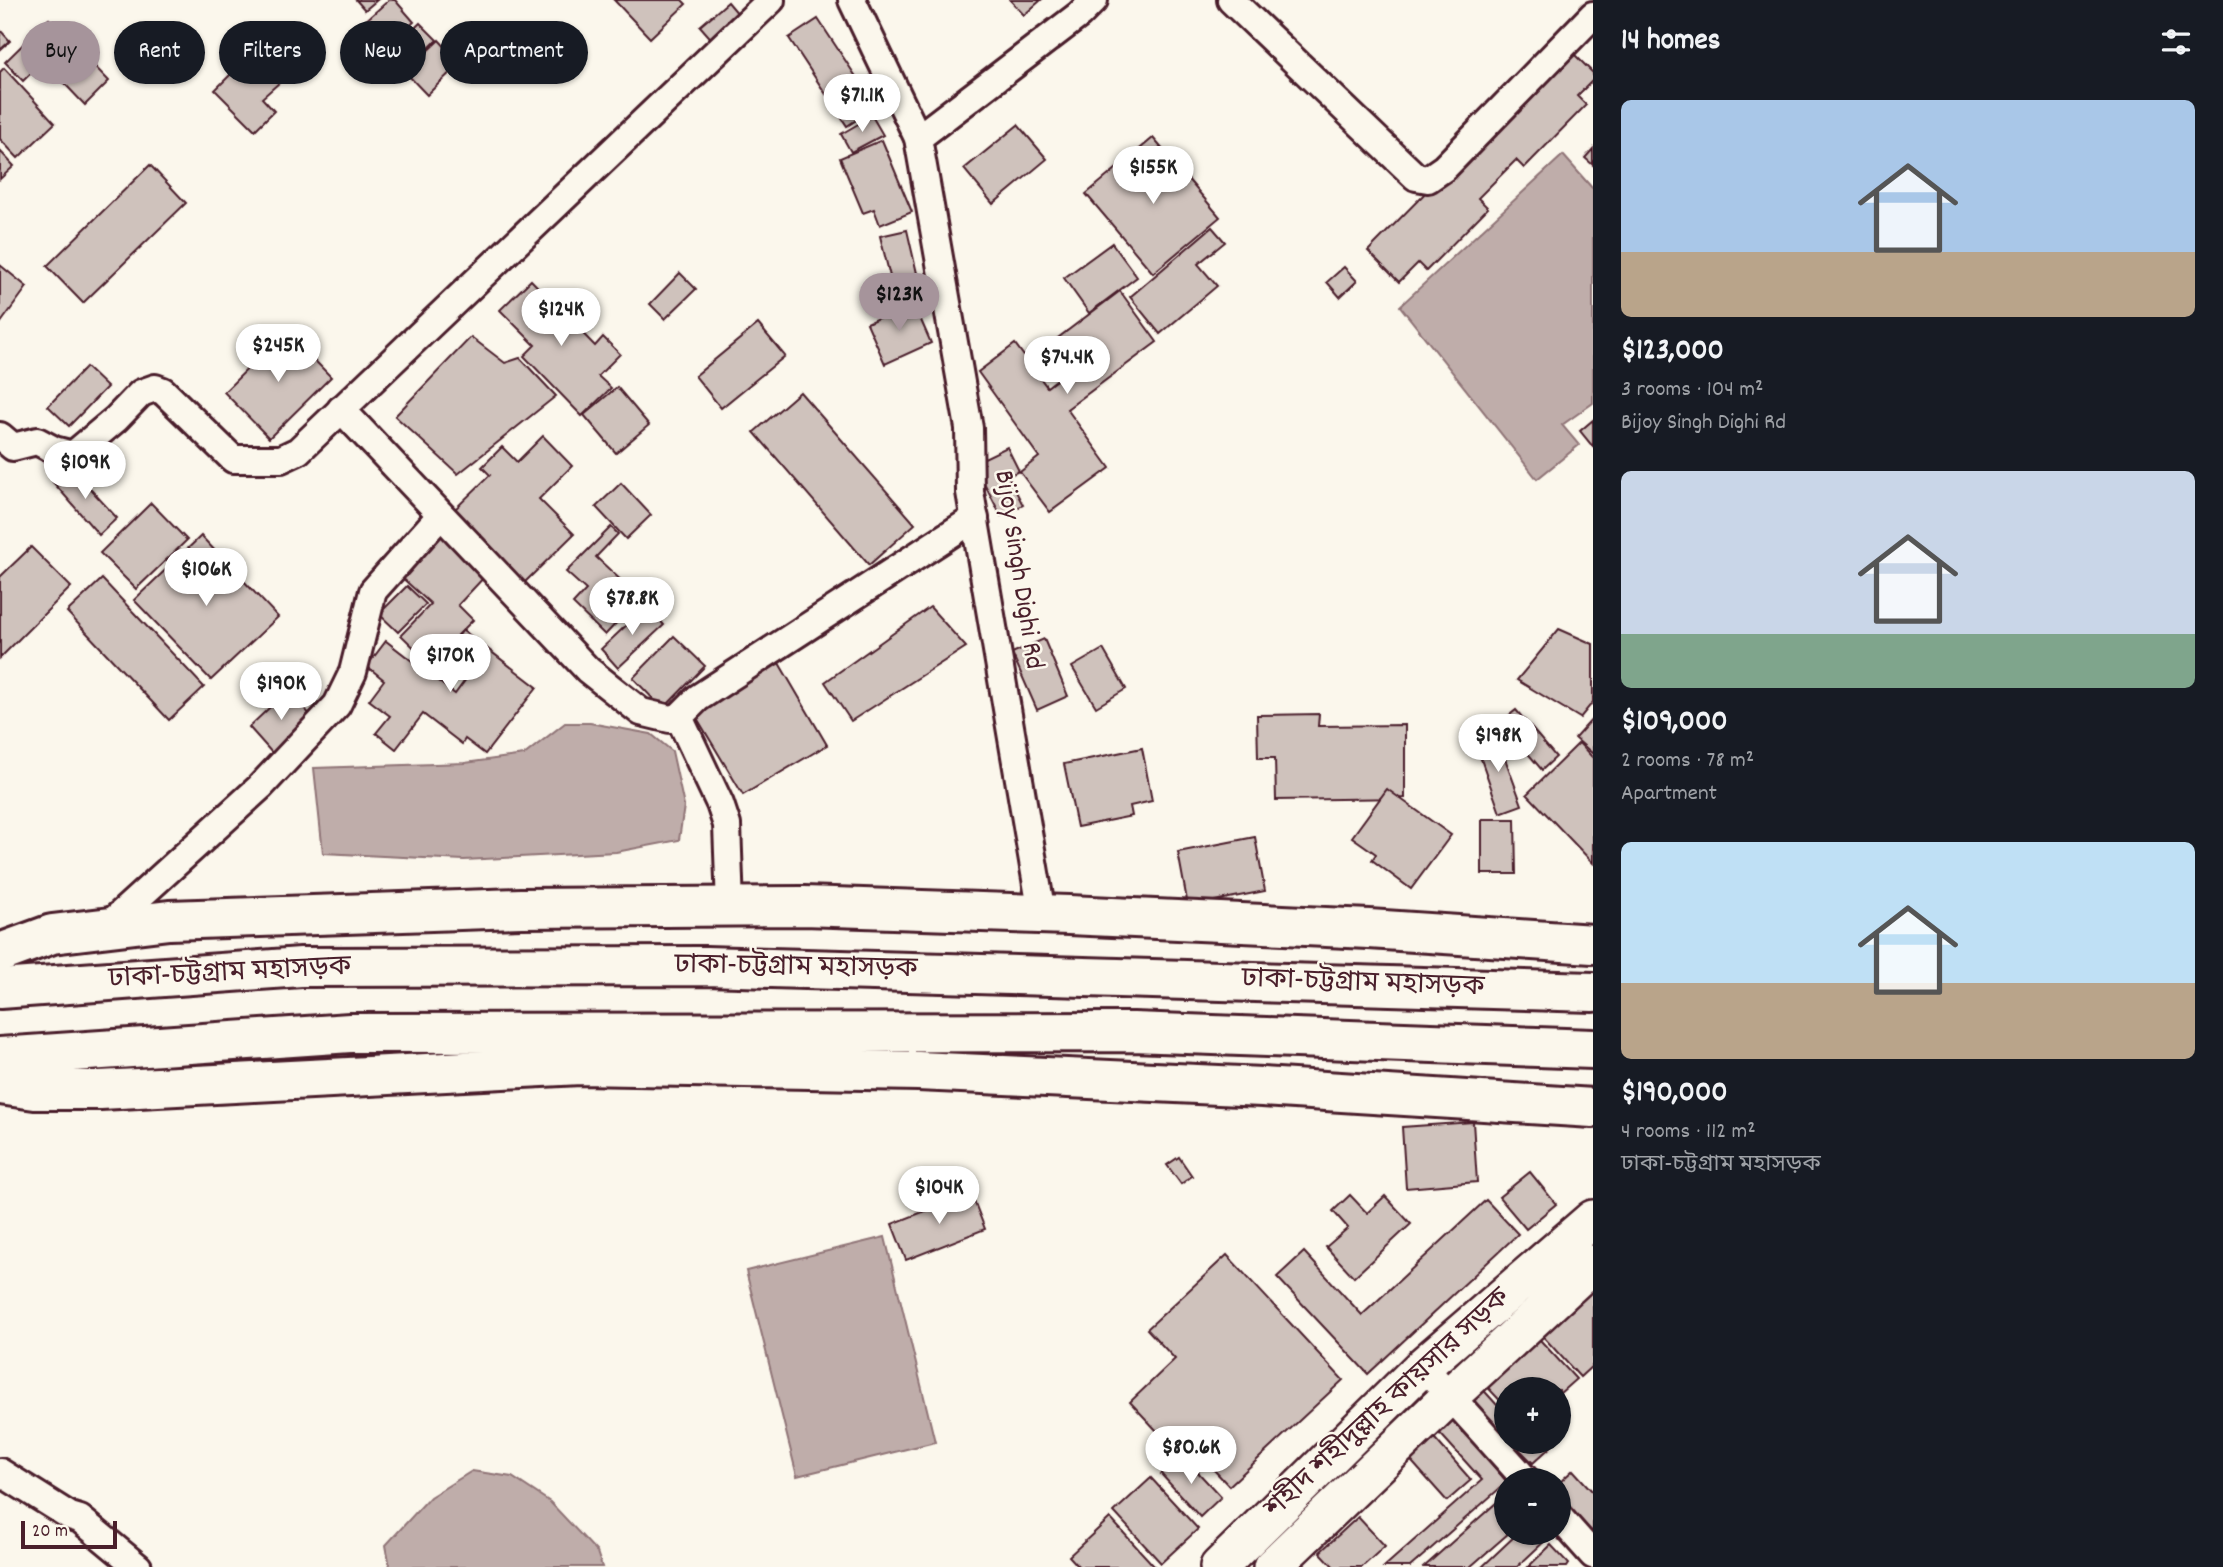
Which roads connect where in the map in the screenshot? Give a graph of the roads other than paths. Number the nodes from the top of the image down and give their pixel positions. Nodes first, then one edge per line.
1 (771, 0) edge
2 (852, 0) edge
3 (1094, 0) edge
4 (1231, 0) edge
5 (1593, 15) edge
6 (918, 138) junction
7 (341, 409) junction
8 (0, 436) edge
9 (440, 516) junction
10 (975, 518) junction
11 (679, 717) junction
12 (730, 907) junction
13 (1042, 914) junction
14 (105, 928) junction
15 (1593, 944) edge
16 (0, 953) edge
17 (0, 989) edge
18 (1593, 992) edge
19 (1593, 1048) edge
20 (0, 1057) edge
21 (0, 1085) edge
22 (1593, 1108) edge
23 (1593, 1219) edge
24 (1593, 1264) edge
25 (1423, 1366) junction
26 (1450, 1396) junction
27 (1515, 1468) edge
28 (0, 1472) edge
29 (1571, 1530) edge
30 (1593, 1555) edge
31 (138, 1567) edge
32 (1219, 1567) edge
33 (1272, 1567) edge

1 - 7 street
2 - 6 street, Bijoy Singh Dighi Rd
3 - 6 street
4 - 5 street
6 - 10 street, Bijoy Singh Dighi Rd
7 - 8 street
7 - 9 street
9 - 11 street
9 - 14 street
10 - 11 street
10 - 13 street, Bijoy Singh Dighi Rd
11 - 12 street
12 - 13 highway
12 - 14 highway
13 - 15 highway
14 - 16 highway
17 - 18 highway, ঢাকা-চট্টগ্রাম মহাসড়ক
19 - 20 highway, ঢাকা-চট্টগ্রাম মহাসড়ক
21 - 22 highway
23 - 25 main road, শহীদ শহীদুল্লাহ কায়সার সড়ক
24 - 26 main road, শহীদ শহীদুল্লাহ কায়সার সড়ক
25 - 26 street
25 - 32 main road, শহীদ শহীদুল্লাহ কায়সার সড়ক
26 - 27 street
26 - 33 main road, শহীদ শহীদুল্লাহ কায়সার সড়ক
28 - 31 street
29 - 30 street

